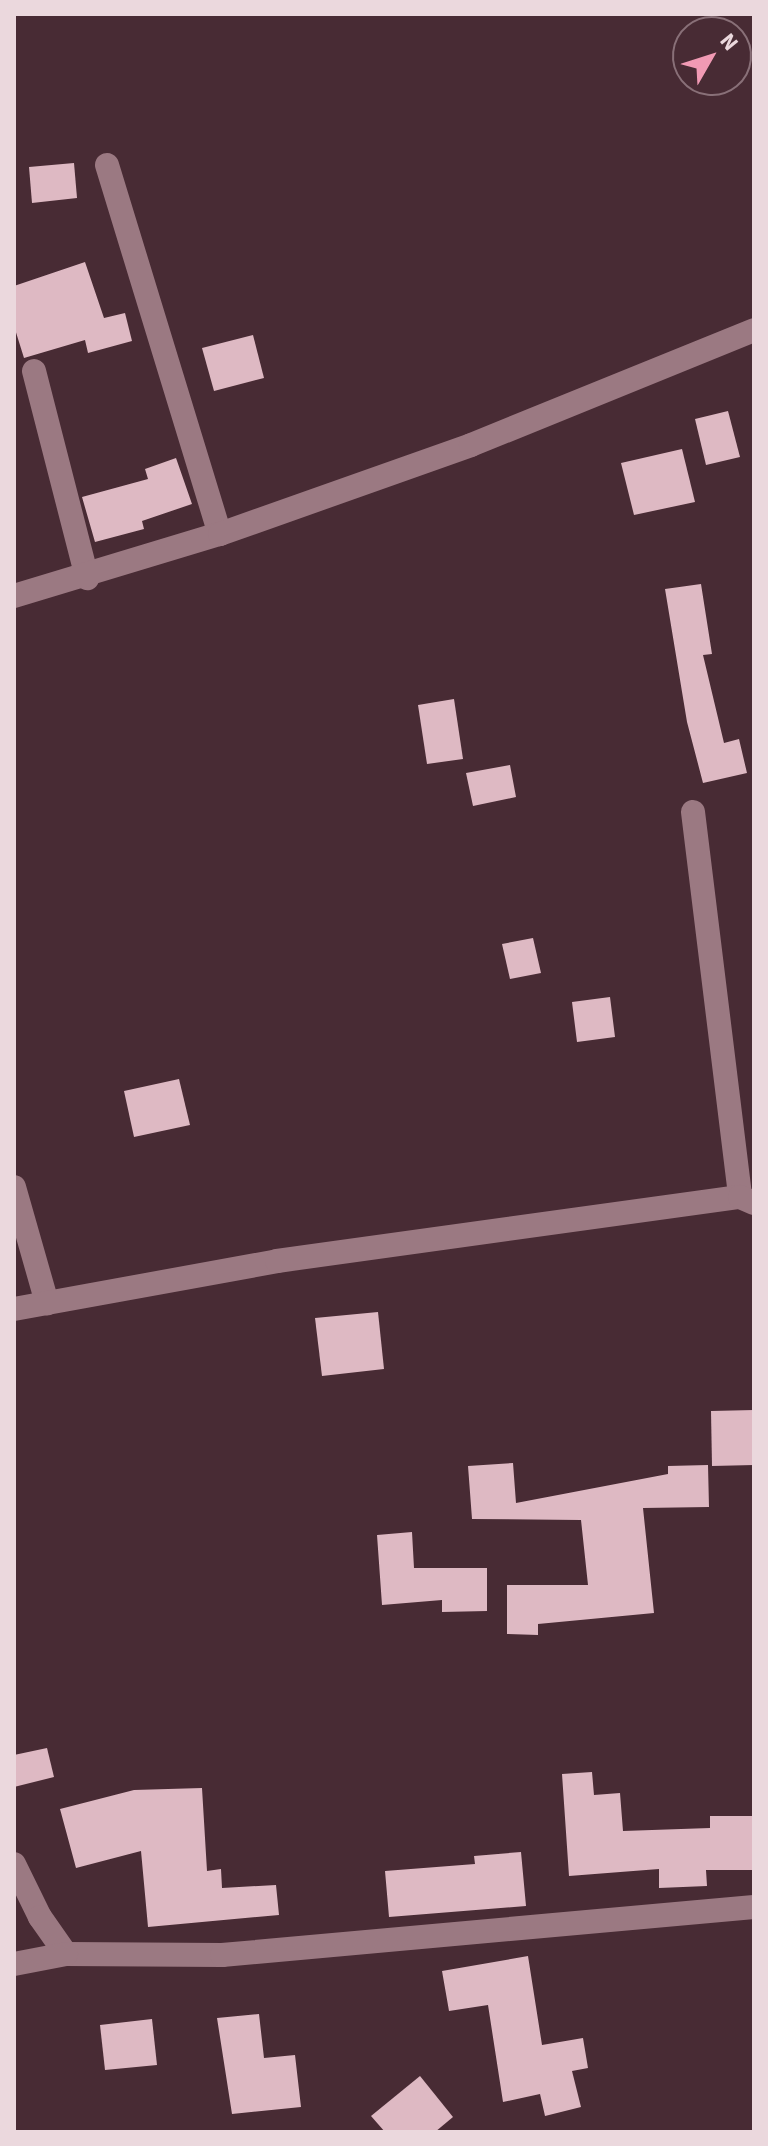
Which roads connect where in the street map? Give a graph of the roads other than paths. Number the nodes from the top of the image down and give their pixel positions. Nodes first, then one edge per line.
1 (107, 165) dead end
2 (754, 330) edge
3 (34, 371) dead end
4 (220, 534) junction
5 (87, 578) junction
6 (14, 596) edge
7 (693, 812) dead end
8 (14, 1187) edge
9 (747, 1200) edge
10 (47, 1303) junction
11 (14, 1309) edge
12 (14, 1864) edge
13 (754, 1907) edge
14 (66, 1954) junction
15 (14, 1964) edge

1 - 4 street
2 - 4 street
3 - 5 street
4 - 5 street
5 - 6 street
7 - 9 street
8 - 10 street
9 - 10 street
10 - 11 street
12 - 14 street
13 - 14 street
14 - 15 street

